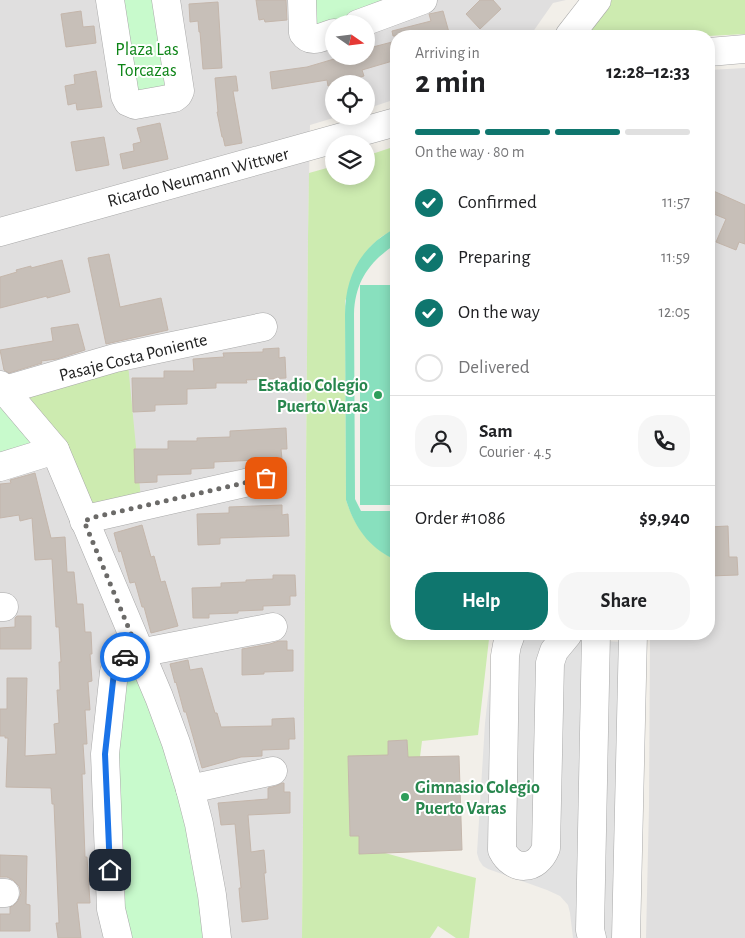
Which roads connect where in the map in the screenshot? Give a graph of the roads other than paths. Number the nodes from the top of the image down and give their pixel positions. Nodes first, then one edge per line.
1 (110, 0) edge
2 (166, 0) edge
3 (302, 0) edge
4 (423, 0) edge
5 (587, 17) edge
6 (375, 18) edge
7 (575, 30) edge
8 (325, 36) edge
9 (745, 49) edge
10 (715, 52) edge
11 (390, 124) edge
12 (0, 232) edge
13 (263, 327) dead end
14 (2, 388) edge
15 (54, 450) junction
16 (0, 467) edge
17 (266, 478) dead end
18 (84, 521) junction
19 (273, 627) dead end
20 (509, 640) edge
21 (563, 640) edge
22 (596, 640) edge
23 (633, 640) edge
24 (139, 653) junction
25 (273, 771) dead end
26 (190, 789) junction
27 (118, 938) edge
28 (217, 938) edge
29 (592, 938) edge
30 (626, 938) edge

1 - 2 street
3 - 8 street
4 - 6 street
5 - 7 street
9 - 10 street
11 - 12 street, Ricardo Neumann Wittwer
13 - 14 street, Pasaje Costa Poniente
14 - 15 street
15 - 16 street
15 - 18 street
17 - 18 street
18 - 24 street
19 - 24 street
20 - 21 street
22 - 29 street
23 - 30 street
24 - 26 street
24 - 27 street
25 - 26 street
26 - 28 street

